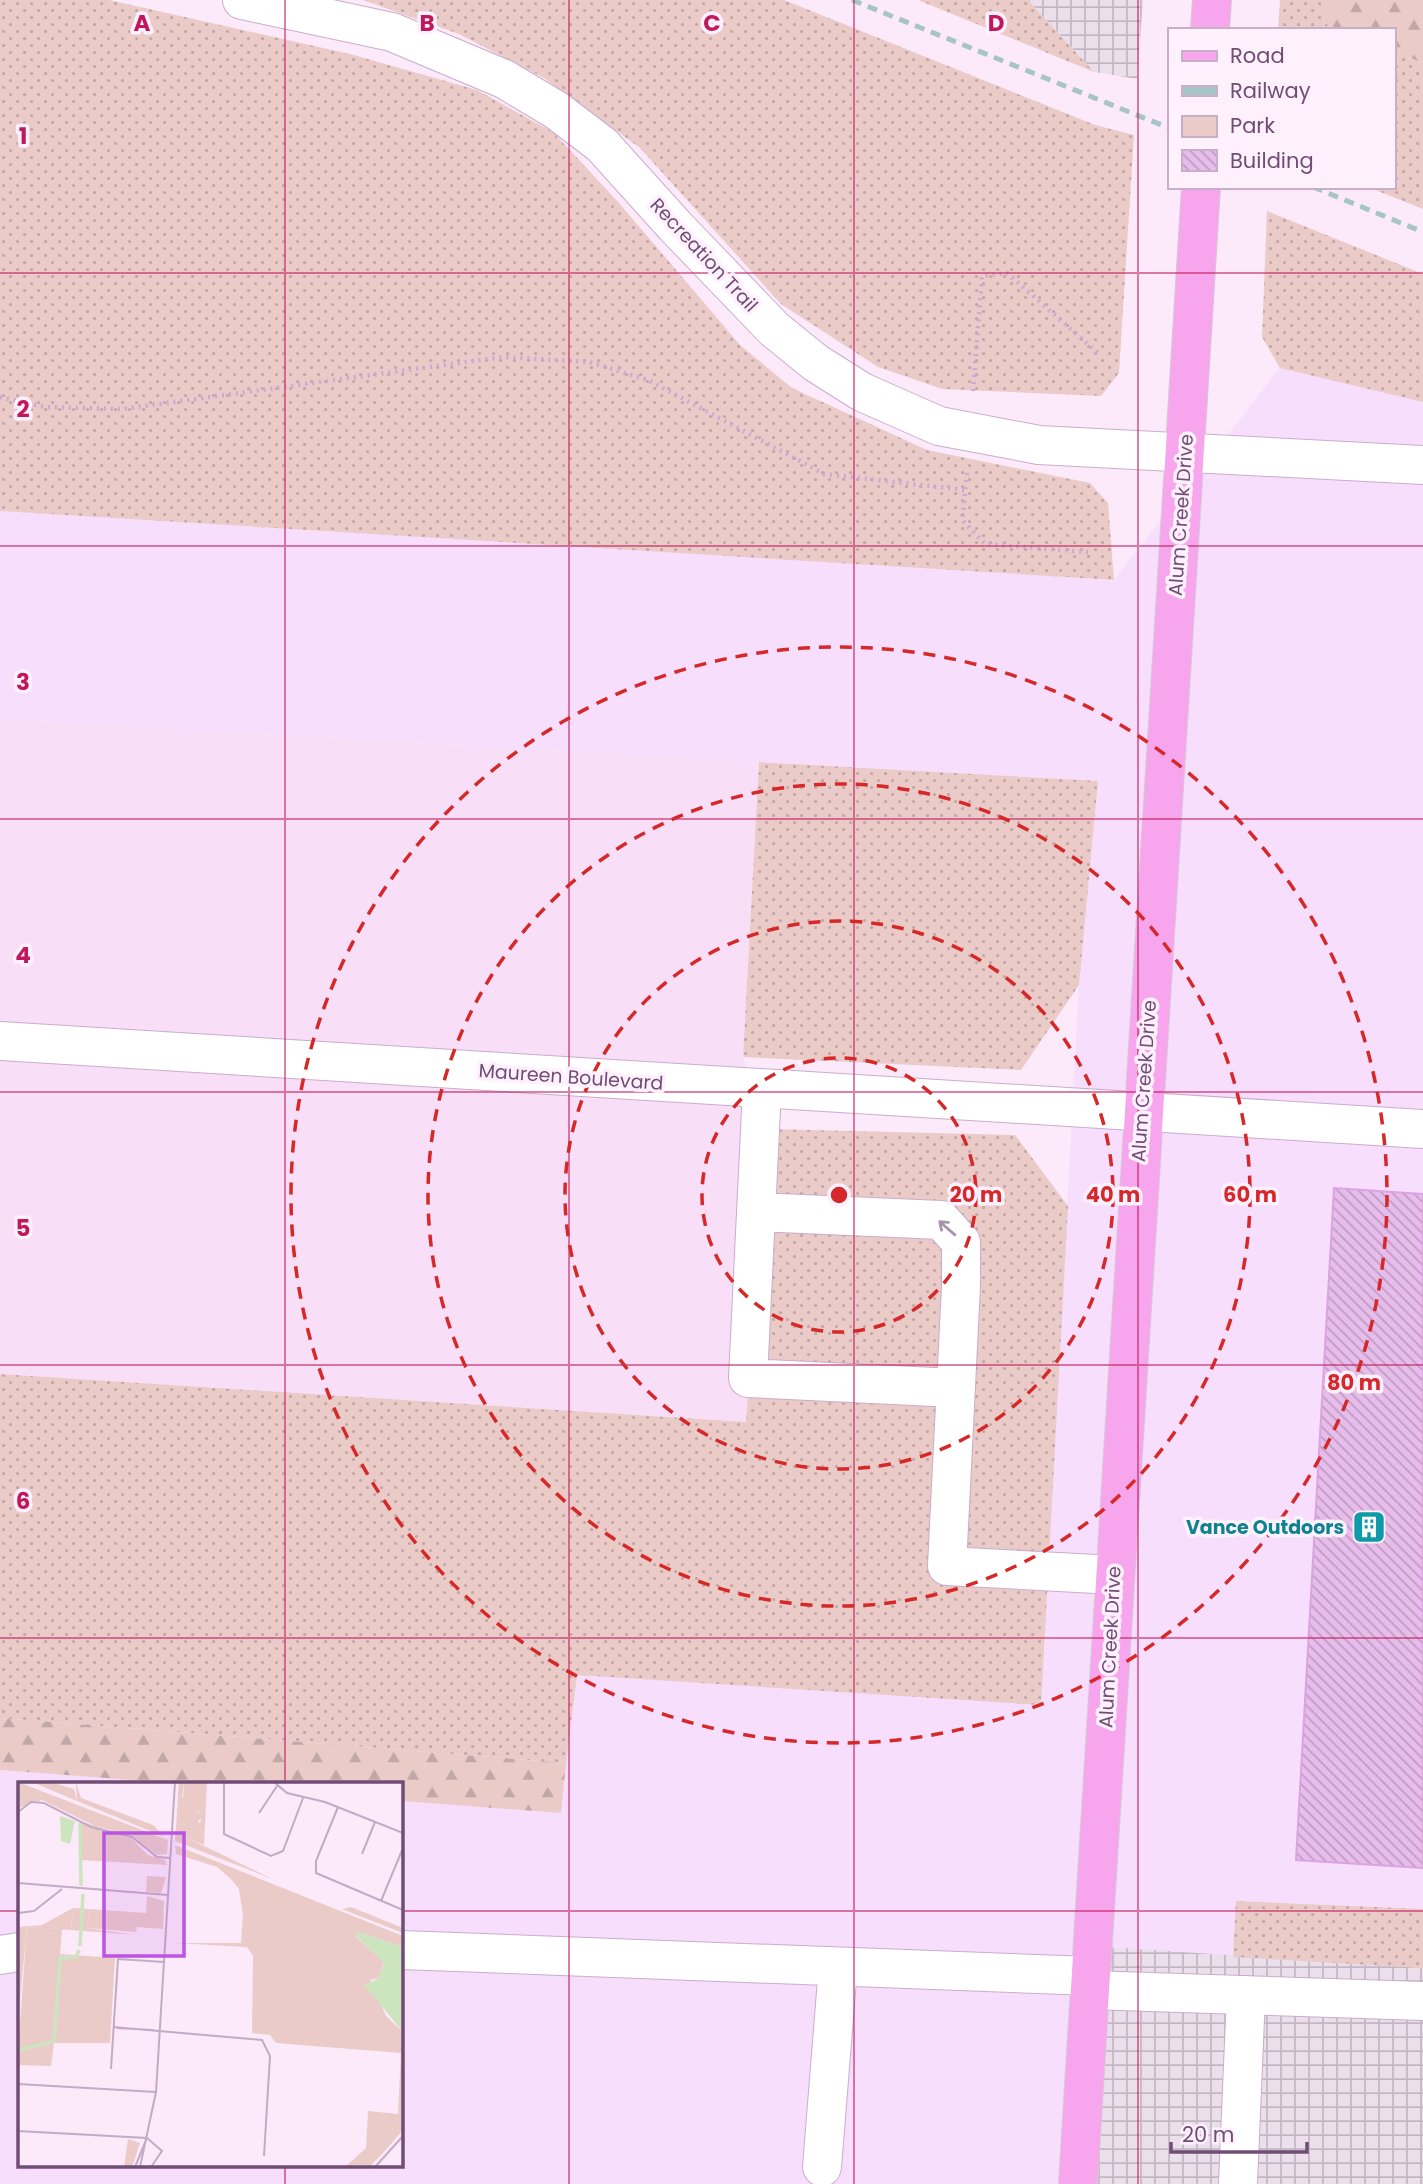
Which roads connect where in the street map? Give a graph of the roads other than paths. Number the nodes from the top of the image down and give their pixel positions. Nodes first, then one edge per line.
1 (242, 0) edge
2 (1212, 0) edge
3 (1210, 28) edge
4 (1201, 189) edge
5 (1185, 453) junction
6 (1423, 465) edge
7 (0, 1041) edge
8 (762, 1089) junction
9 (1142, 1112) junction
10 (1423, 1129) edge
11 (757, 1212) junction
12 (955, 1378) junction
13 (1115, 1575) junction
14 (402, 1950) edge
15 (18, 1952) edge
16 (0, 1955) edge
17 (838, 1967) junction
18 (1090, 1983) junction
19 (1246, 1995) junction
20 (1423, 2001) edge
21 (822, 2167) dead end
22 (1078, 2184) edge
23 (1238, 2184) edge

1 - 5 street, Recreation Trail
2 - 3 main road
4 - 5 main road, Alum Creek Drive
5 - 6 street, Recreation Trail
5 - 9 main road, Alum Creek Drive
7 - 8 street, Maureen Boulevard
8 - 9 street, Maureen Boulevard
8 - 11 street
9 - 10 street, Maureen Boulevard
9 - 13 main road, Alum Creek Drive
12 -> 11 street
11 - 12 street
12 - 13 street
13 - 18 main road, Alum Creek Drive
14 - 17 street
15 - 16 street
17 - 18 street
17 - 21 street
18 - 19 street
18 - 22 main road, Alum Creek Drive
19 - 20 street
19 - 23 street

